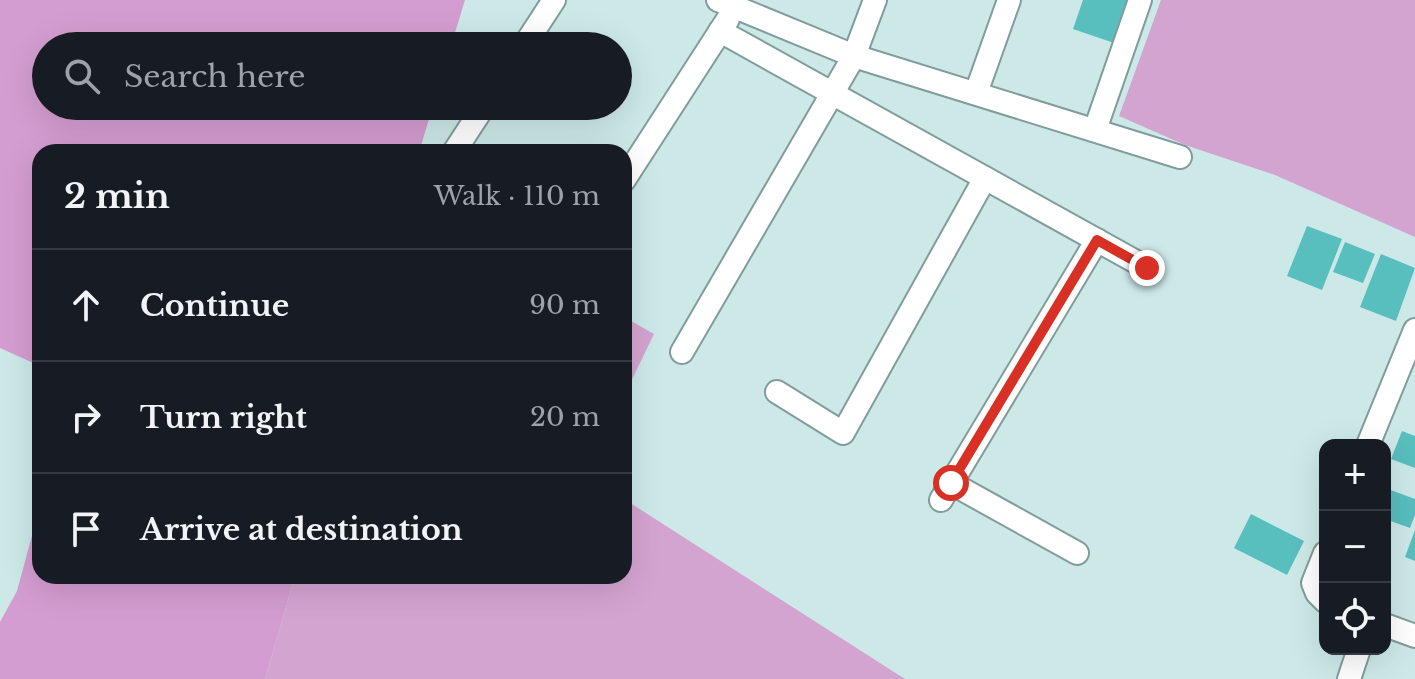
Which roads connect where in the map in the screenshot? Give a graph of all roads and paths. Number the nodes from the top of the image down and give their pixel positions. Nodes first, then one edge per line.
1 (554, 0) edge
2 (875, 0) edge
3 (1009, 0) edge
4 (1140, 0) edge
5 (730, 2) edge
6 (720, 31) junction
7 (533, 32) edge
8 (854, 56) junction
9 (832, 93) junction
10 (976, 93) junction
11 (475, 120) edge
12 (1095, 130) junction
13 (459, 144) edge
14 (1180, 157) dead end
15 (632, 168) edge
16 (985, 178) junction
17 (1097, 240) junction
18 (1147, 268) dead end
19 (1415, 330) edge
20 (682, 352) dead end
21 (777, 392) dead end
22 (1370, 439) edge
23 (1077, 553) dead end
24 (1319, 568) edge
25 (1319, 592) edge
26 (1391, 627) edge
27 (1415, 636) edge
28 (1357, 655) edge
29 (1349, 679) edge

1 - 7 street
2 - 8 street
3 - 10 street
4 - 12 street
5 - 6 street
5 - 8 street
6 - 9 street
6 - 15 street
8 - 9 street
8 - 10 street
9 - 16 street
9 - 20 street
10 - 12 street
11 - 13 street
12 - 14 street
16 - 17 street
16 - 21 street
17 - 18 street
17 - 23 street
19 - 22 street
24 - 25 street
26 - 27 street
28 - 29 street

